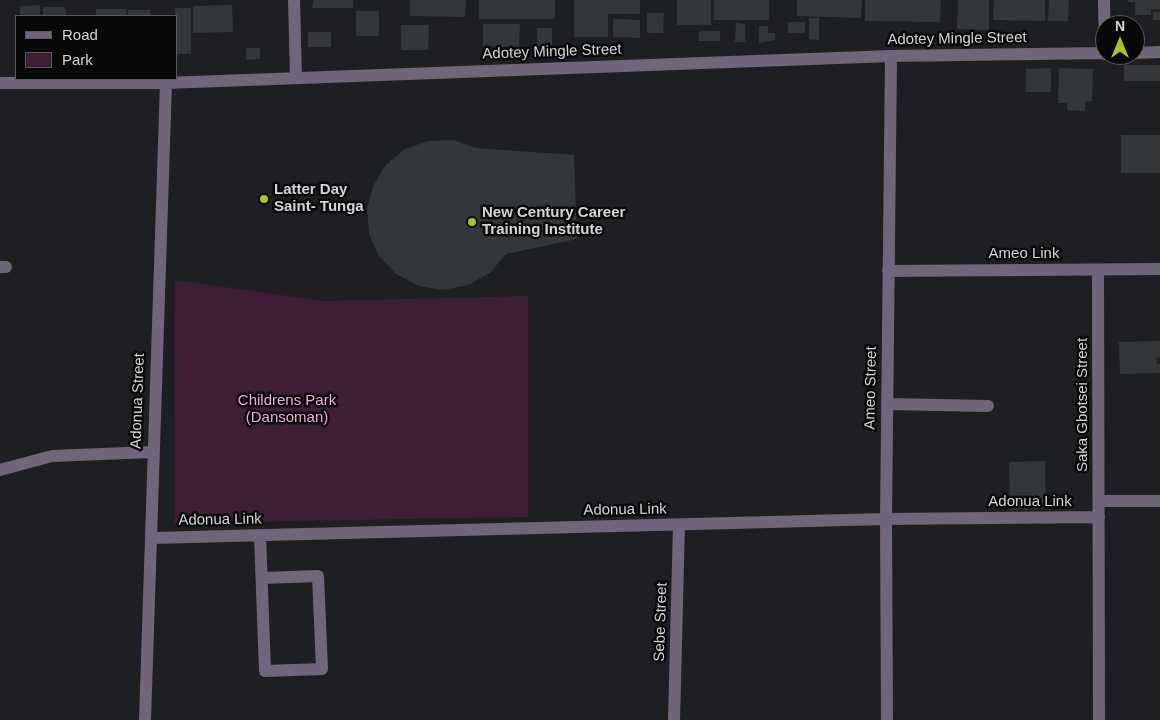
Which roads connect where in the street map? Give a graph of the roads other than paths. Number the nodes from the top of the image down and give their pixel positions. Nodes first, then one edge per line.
1 (294, 0) edge
2 (1104, 0) edge
3 (1104, 15) edge
4 (1160, 52) edge
5 (1145, 53) edge
6 (1095, 54) edge
7 (891, 56) junction
8 (296, 78) junction
9 (0, 83) edge
10 (166, 83) junction
11 (1160, 269) edge
12 (1098, 270) junction
13 (888, 271) junction
14 (887, 404) junction
15 (988, 406) dead end
16 (152, 452) junction
17 (0, 470) edge
18 (1160, 500) edge
19 (1099, 501) junction
20 (1099, 517) junction
21 (886, 519) junction
22 (680, 525) junction
23 (260, 535) junction
24 (152, 538) junction
25 (262, 578) junction
26 (146, 720) edge
27 (674, 720) edge
28 (887, 720) edge
29 (1099, 720) edge

1 - 8 street
2 - 3 street
4 - 5 street
6 - 7 street, Adotey Mingle Street
7 - 8 street, Adotey Mingle Street
7 - 13 street, Ameo Street
8 - 10 street, Adotey Mingle Street
9 - 10 street, Adotey Mingle Street
10 - 16 street, Adonua Street
11 - 12 street, Ameo Link
12 - 13 street, Ameo Link
12 - 19 street, Saka Gbotsei Street
13 - 14 street, Ameo Street
14 - 15 street
14 - 21 street, Ameo Street
16 - 17 street
16 - 24 street, Adonua Street
18 - 19 street
19 - 20 street, Saka Gbotsei Street
20 - 21 street, Adonua Link
20 - 29 street, Saka Gbotsei Street
21 - 22 street, Adonua Link
21 - 28 street, Ameo Street
22 - 23 street, Adonua Link
22 - 27 street, Sebe Street
23 - 24 street, Adonua Link
23 - 25 street
24 - 26 street, Adonua Street
25 - 25 street

